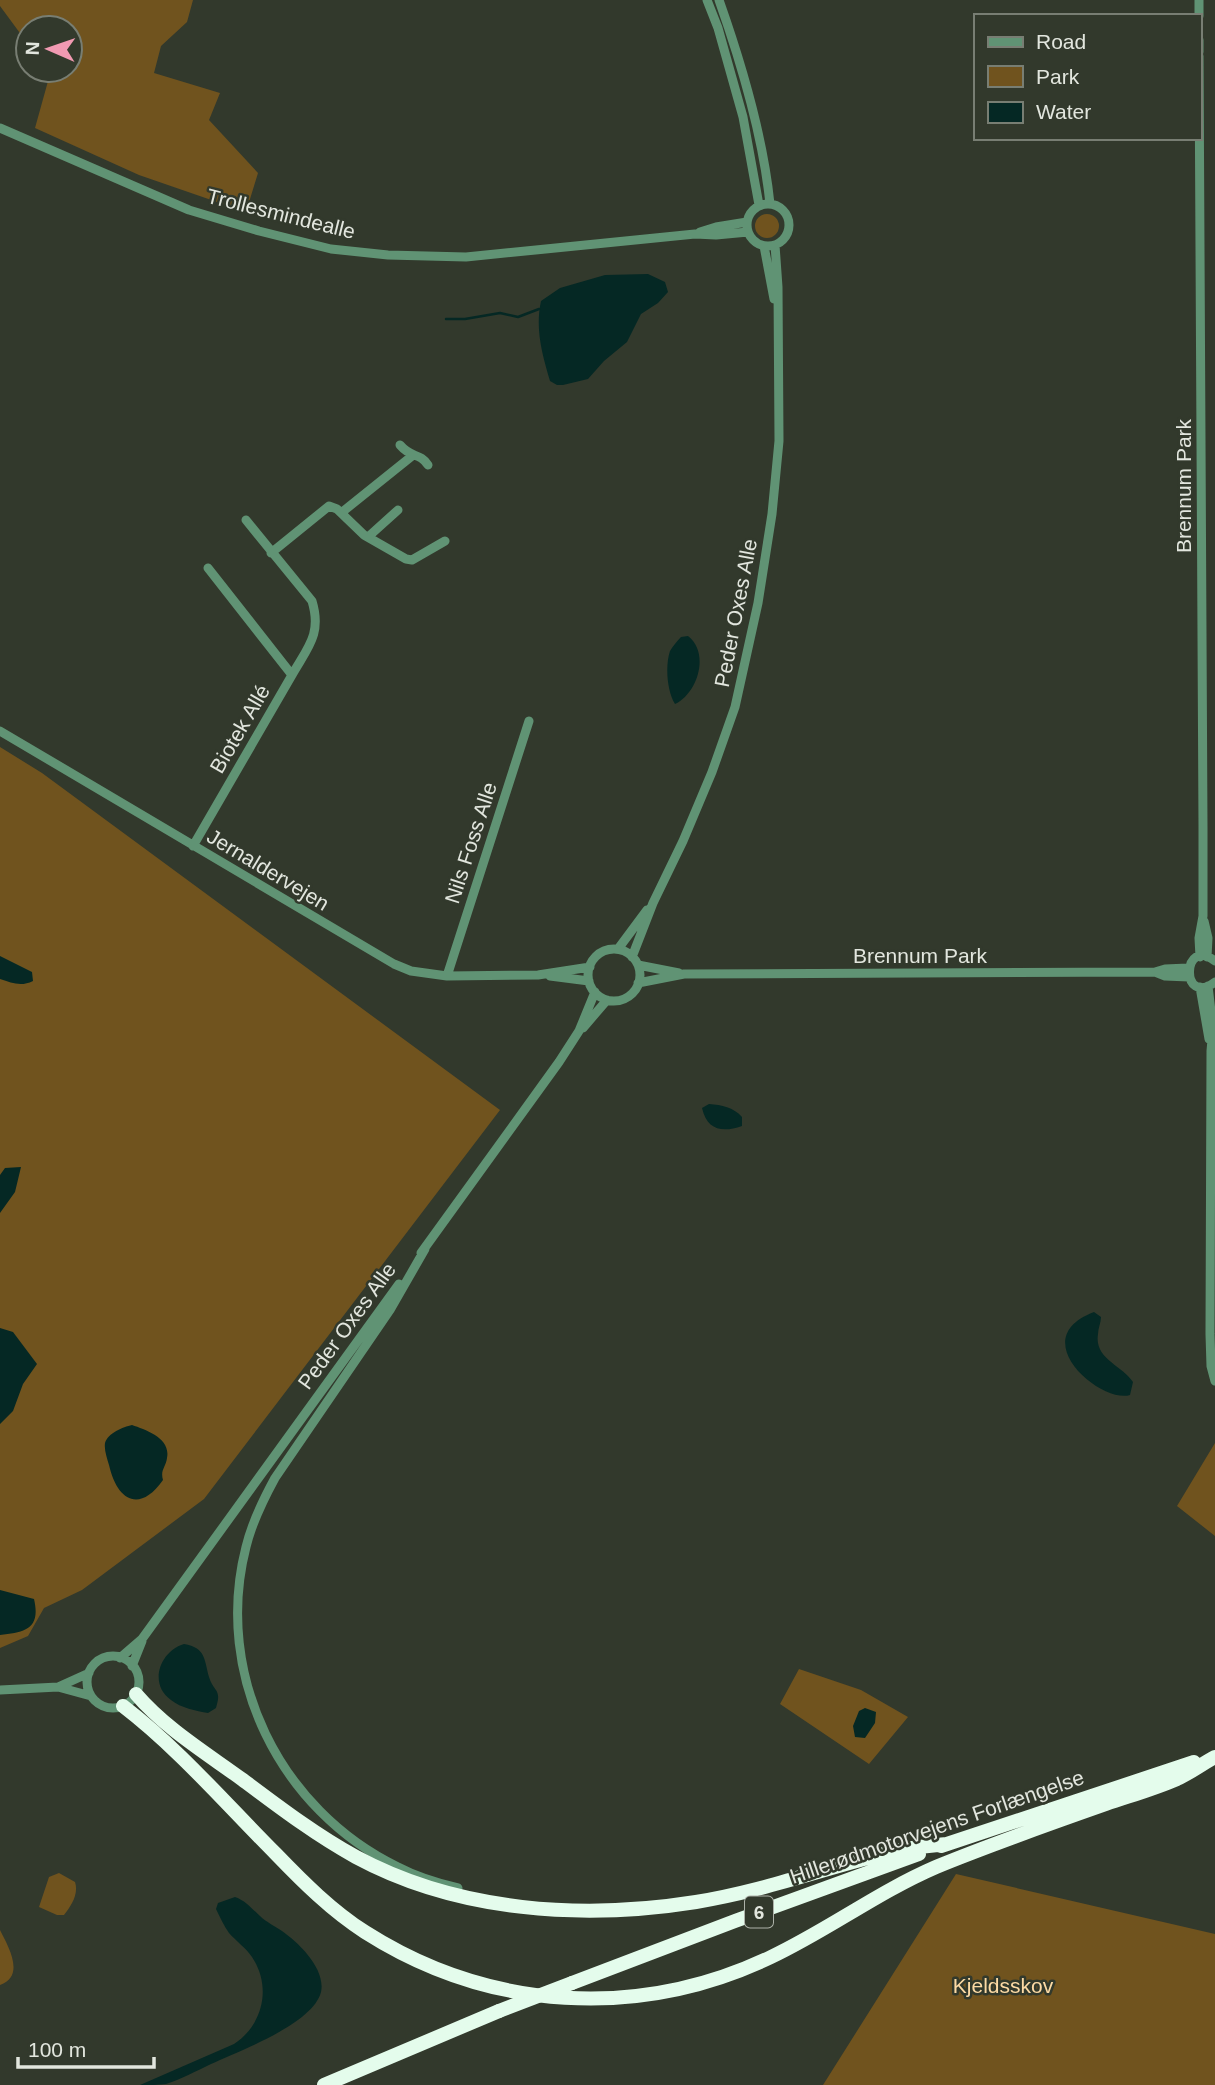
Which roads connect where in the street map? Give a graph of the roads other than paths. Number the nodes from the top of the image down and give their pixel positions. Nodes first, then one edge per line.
1 (707, 0) edge
2 (719, 0) edge
3 (0, 128) edge
4 (1199, 140) edge
5 (770, 204) junction
6 (760, 205) junction
7 (747, 227) junction
8 (775, 245) junction
9 (764, 246) junction
10 (778, 313) junction
11 (400, 445) dead end
12 (412, 456) junction
13 (428, 465) dead end
14 (398, 510) dead end
15 (341, 513) junction
16 (246, 520) dead end
17 (368, 537) junction
18 (445, 541) dead end
19 (271, 553) junction
20 (208, 568) dead end
21 (292, 675) junction
22 (529, 721) dead end
23 (0, 731) edge
24 (193, 846) junction
25 (653, 903) junction
26 (618, 949) junction
27 (1207, 958) edge
28 (635, 961) junction
29 (590, 967) junction
30 (1189, 972) junction
31 (684, 974) junction
32 (538, 975) junction
33 (447, 976) junction
34 (589, 981) junction
35 (638, 983) junction
36 (1208, 985) edge
37 (595, 992) junction
38 (607, 1000) junction
39 (579, 1031) junction
40 (425, 1249) junction
41 (1215, 1381) edge
42 (142, 1639) junction
43 (120, 1658) junction
44 (132, 1666) junction
45 (89, 1673) junction
46 (58, 1687) junction
47 (0, 1690) edge
48 (136, 1694) junction
49 (91, 1696) junction
50 (123, 1706) junction
51 (1215, 1756) edge
52 (947, 1844) junction
53 (647, 1908) junction
54 (324, 2085) edge

1 - 6 street
2 - 5 street
3 - 7 street, Trollesmindealle
4 - 27 street, Brennum Park
5 - 6 street
5 - 8 street
6 - 7 street
7 - 9 street
8 - 9 street
8 - 10 street, Peder Oxes Alle
9 - 10 street, Peder Oxes Alle
10 - 25 street, Peder Oxes Alle
11 - 12 street
12 - 13 street
12 - 15 street
14 - 17 street
15 - 17 street
15 - 19 street
16 - 19 street
17 - 18 street
19 - 21 street
20 - 21 street, Biotek Allé
21 - 24 street, Biotek Allé
22 - 33 street, Nils Foss Alle
23 - 24 street, Jernaldervejen
24 - 33 street, Jernaldervejen
25 - 26 street, Peder Oxes Alle
25 - 28 street, Peder Oxes Alle
26 - 28 street
26 - 29 street
27 - 30 street
28 - 31 street, Brennum Park
28 - 35 street
29 - 32 street, Jernaldervejen
29 - 34 street
30 - 31 street, Brennum Park
30 - 36 street
31 - 35 street, Brennum Park
32 - 33 street, Jernaldervejen
32 - 34 street, Jernaldervejen
34 - 37 street
35 - 38 street
36 - 41 street
37 - 38 street
37 - 39 street, Peder Oxes Alle
38 - 39 street, Peder Oxes Alle
39 - 40 street, Peder Oxes Alle
40 - 42 street, Peder Oxes Alle
40 - 53 street
42 - 43 street, Peder Oxes Alle
42 - 44 street, Peder Oxes Alle
43 - 44 street
43 - 45 street
44 - 48 street
45 - 46 street
45 - 49 street
46 - 47 street
46 - 49 street
48 - 50 street
48 - 53 highway
49 - 50 street
50 - 51 highway
51 - 52 highway, Hillerødmotorvejens Forlængelse / 6
52 - 53 highway
52 - 54 highway, Hillerødmotorvejens Forlængelse / 6, bridge

